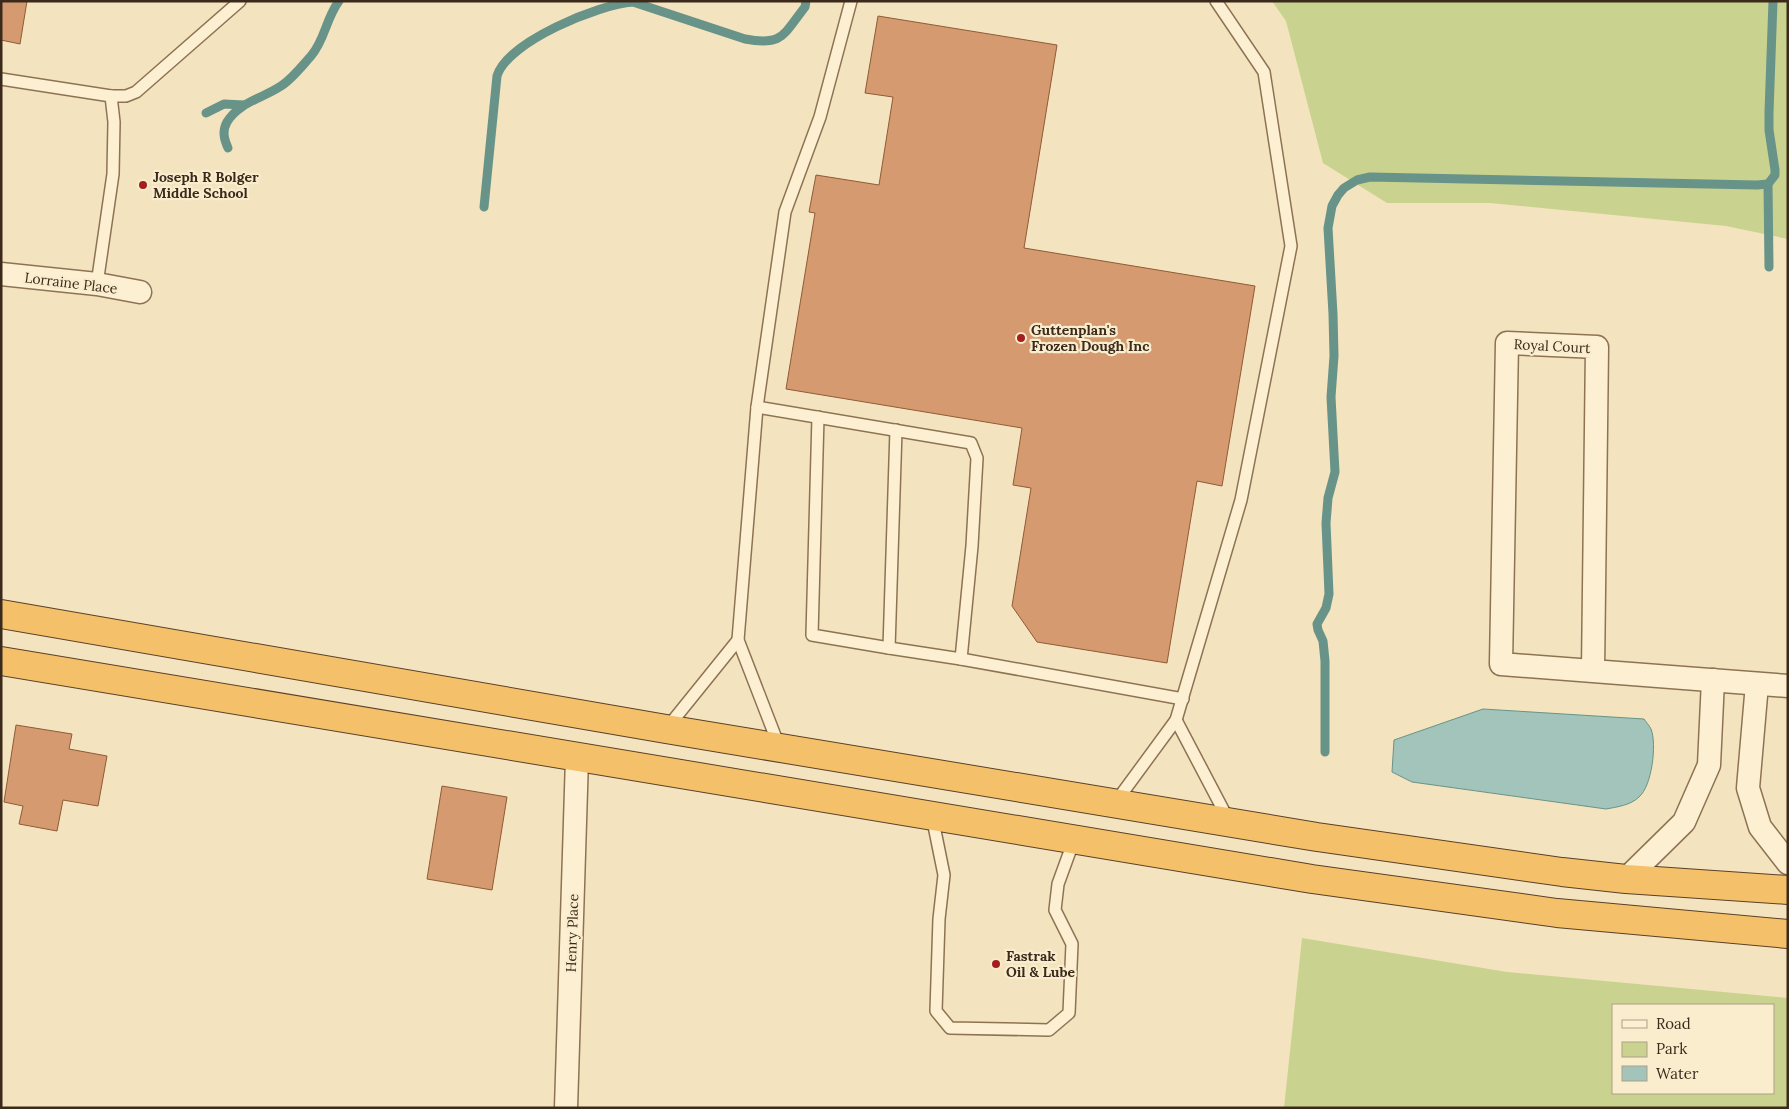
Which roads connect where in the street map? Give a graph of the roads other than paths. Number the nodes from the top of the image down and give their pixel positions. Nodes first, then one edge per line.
1 (240, 1) edge
2 (851, 1) edge
3 (1216, 1) edge
4 (1, 79) edge
5 (112, 96) junction
6 (1, 274) edge
7 (97, 284) junction
8 (140, 292) dead end
9 (757, 406) junction
10 (818, 416) junction
11 (896, 430) junction
12 (1, 614) edge
13 (738, 640) junction
14 (889, 648) junction
15 (961, 659) junction
16 (1, 661) edge
17 (1593, 671) junction
18 (1713, 680) junction
19 (1758, 684) junction
20 (1788, 686) edge
21 (1183, 699) junction
22 (1176, 720) junction
23 (666, 729) junction
24 (780, 748) junction
25 (577, 758) junction
26 (1114, 803) junction
27 (932, 816) junction
28 (1230, 823) junction
29 (1074, 840) junction
30 (1788, 863) edge
31 (1626, 879) junction
32 (1788, 890) edge
33 (1788, 934) edge
34 (566, 1108) edge

1 - 5 lane
2 - 9 lane
3 - 21 lane
4 - 5 lane
5 - 7 lane
6 - 7 street, Lorraine Place
7 - 8 street, Lorraine Place
9 - 10 lane
9 - 13 lane
10 - 11 lane
10 - 14 lane
11 - 14 lane
11 - 15 lane
12 - 23 highway
13 - 23 lane
13 - 24 lane
14 - 15 lane
15 - 21 lane
16 - 25 highway
17 - 17 street, Royal Court
17 - 18 street, Royal Court
18 - 19 street, Royal Court
18 - 31 street
19 - 20 street, Royal Court
19 - 30 street
21 - 22 lane
22 - 26 lane
22 - 28 lane
23 - 24 highway
24 - 26 highway
25 - 27 highway
25 - 34 street, Henry Place
26 - 28 highway
27 - 29 highway
27 - 29 lane
28 - 31 highway
29 - 33 highway
31 - 32 highway

